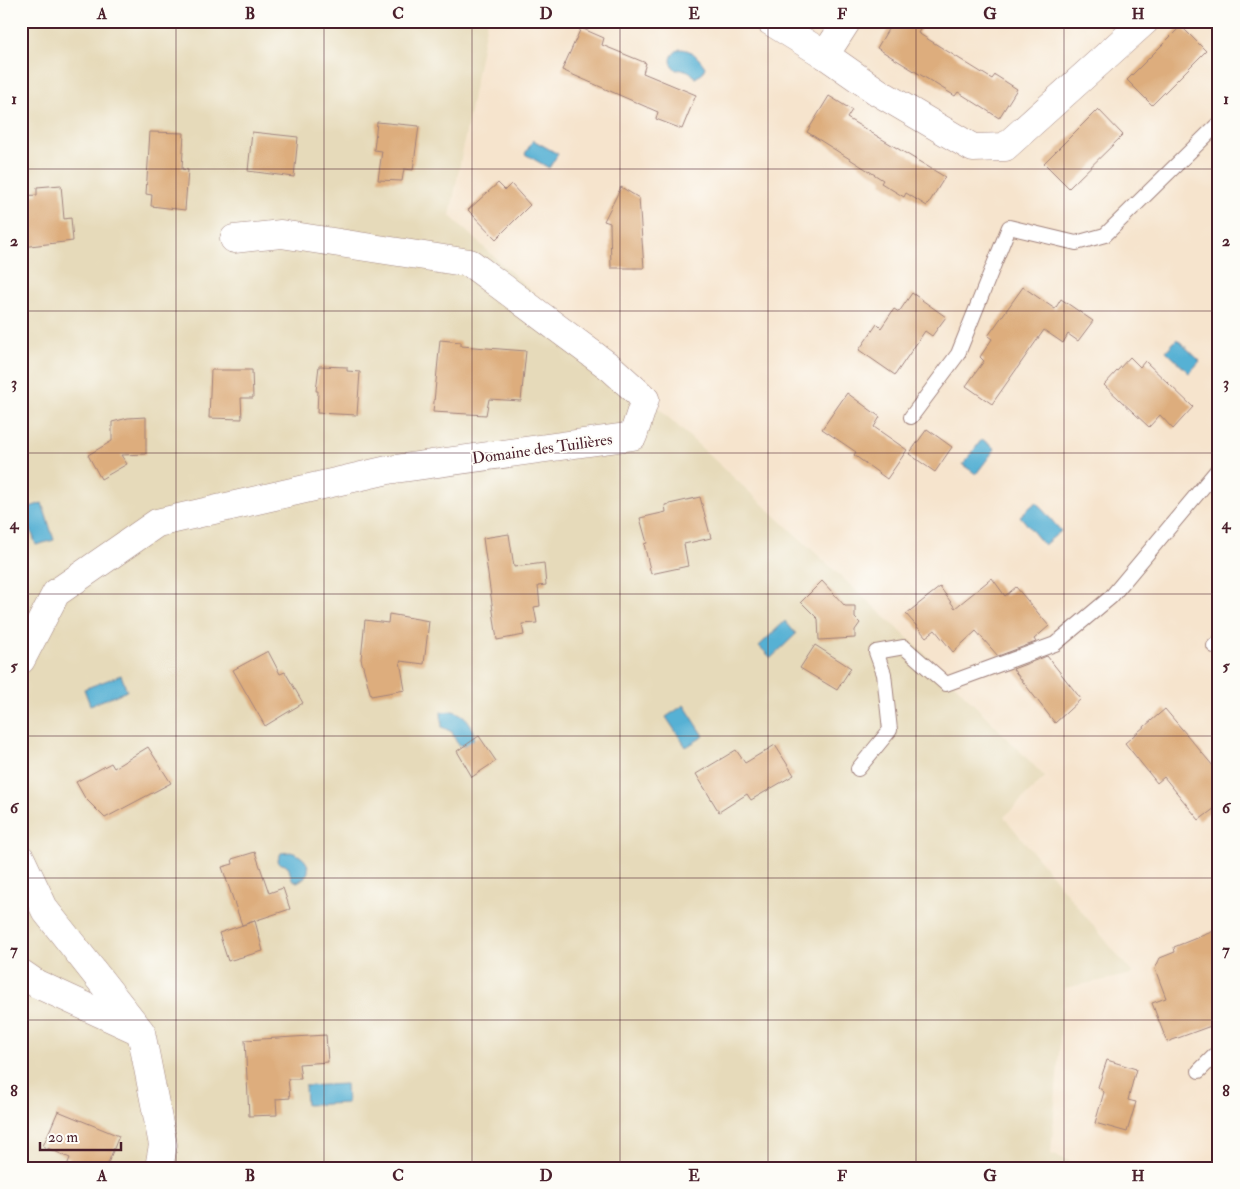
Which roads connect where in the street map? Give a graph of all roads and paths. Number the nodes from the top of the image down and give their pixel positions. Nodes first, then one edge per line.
1 (770, 21) edge
2 (847, 21) edge
3 (1145, 21) edge
4 (825, 55) junction
5 (1219, 123) edge
6 (234, 239) dead end
7 (911, 417) dead end
8 (1219, 468) edge
9 (21, 660) edge
10 (858, 769) dead end
11 (21, 859) edge
12 (21, 973) edge
13 (141, 1032) junction
14 (1219, 1051) edge
15 (1199, 1071) dead end
16 (159, 1168) edge

1 - 4 street
2 - 4 street
3 - 4 street
5 - 7 lane
6 - 9 street, Domaine des Tuilières
8 - 10 lane
11 - 13 street
12 - 13 street
13 - 16 street
14 - 15 lane

